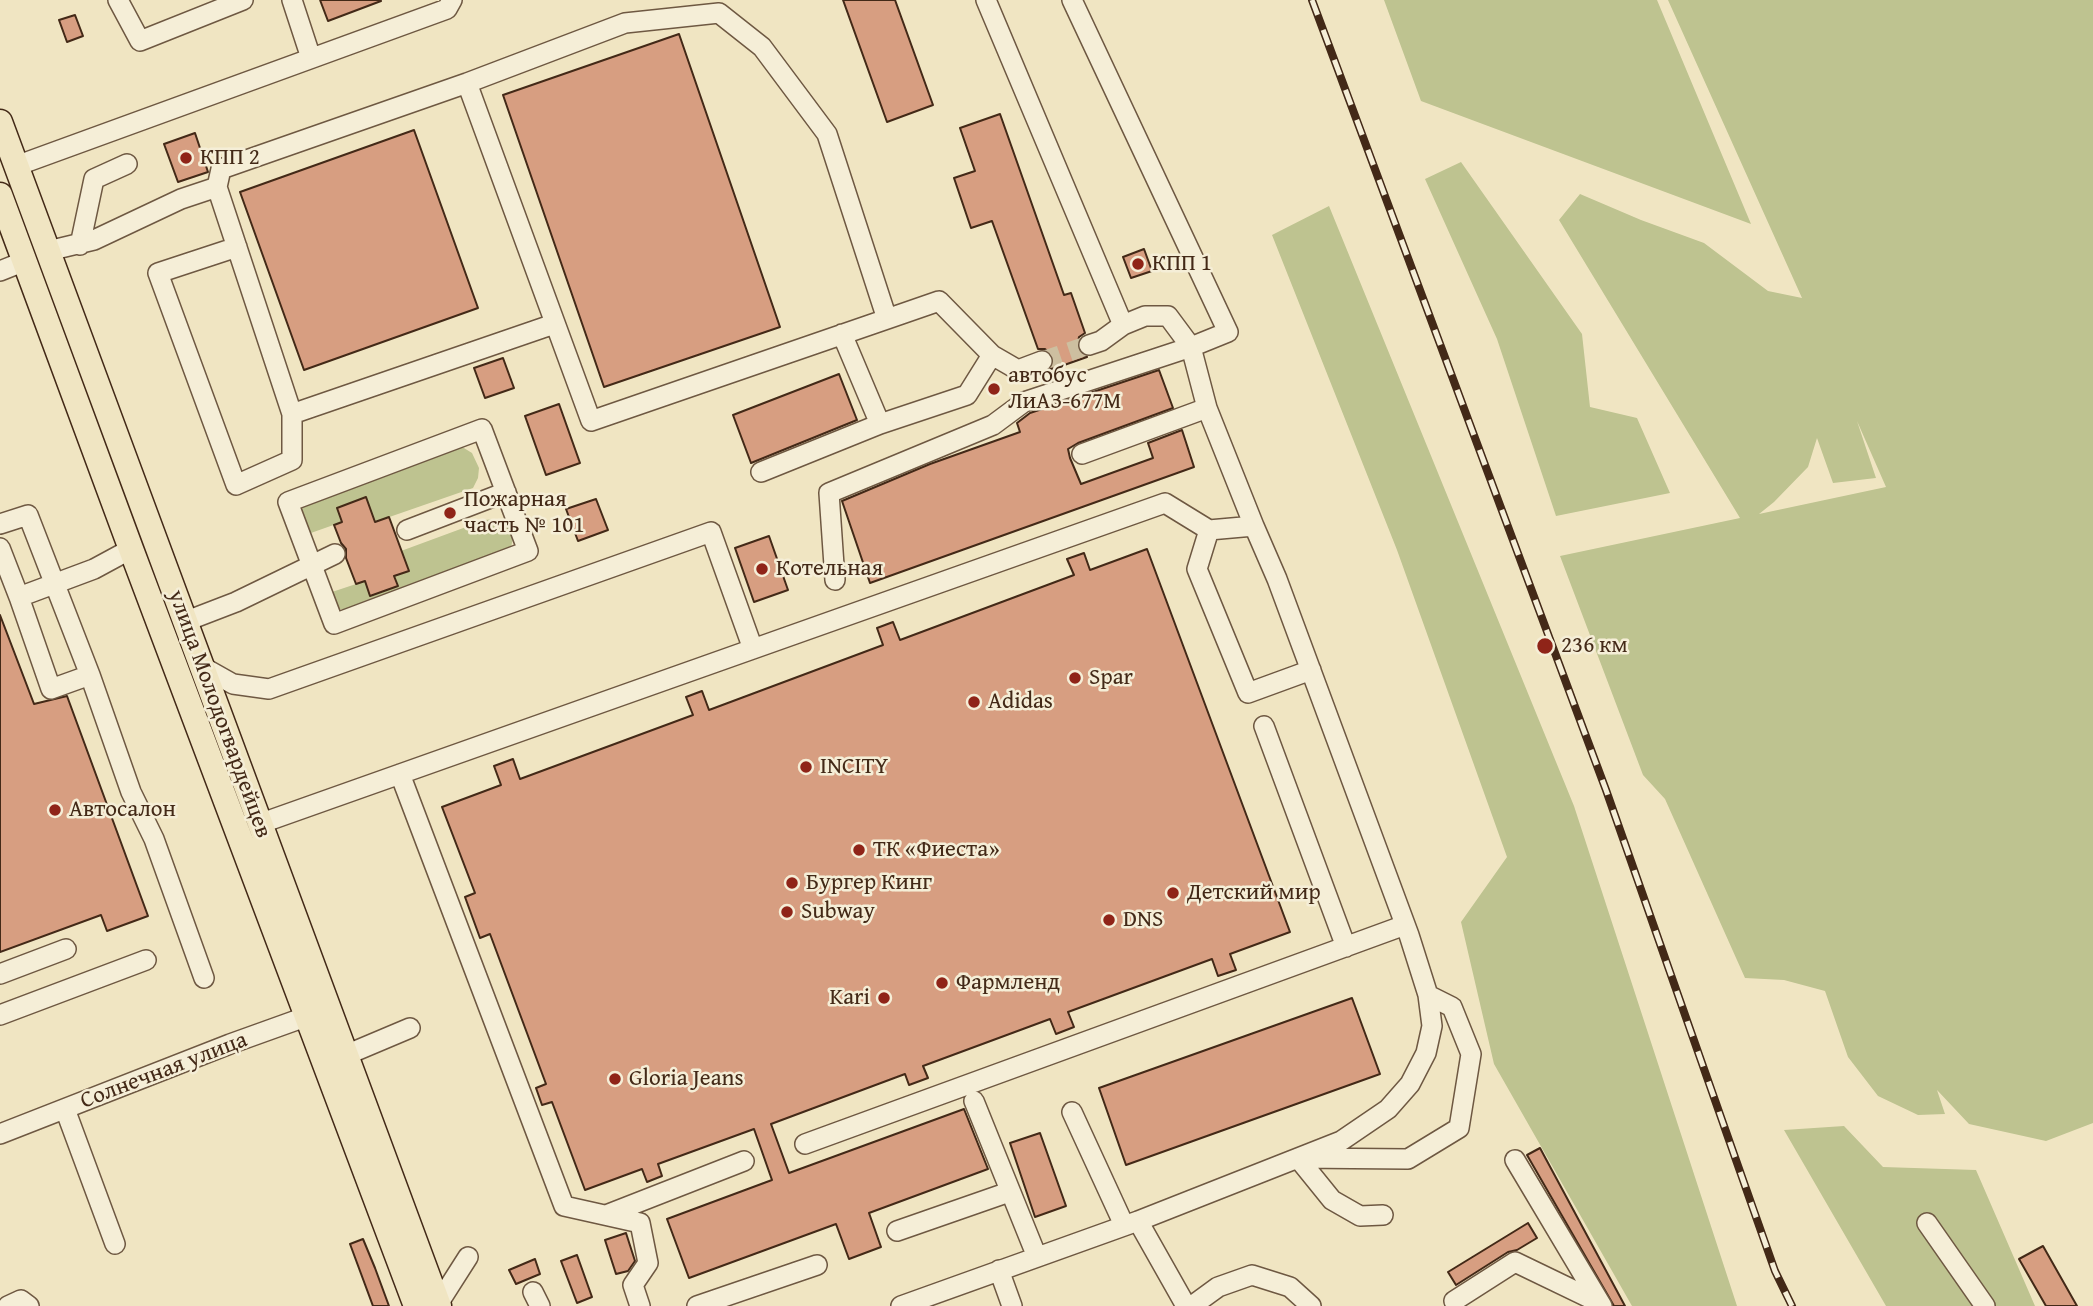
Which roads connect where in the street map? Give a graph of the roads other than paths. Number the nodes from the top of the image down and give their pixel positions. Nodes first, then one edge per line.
1 (118, 0) edge
2 (243, 0) edge
3 (292, 0) edge
4 (452, 0) edge
5 (986, 0) edge
6 (1072, 0) edge
7 (311, 58) junction
8 (467, 83) junction
9 (0, 122) edge
10 (127, 164) dead end
11 (16, 166) junction
12 (217, 187) junction
13 (0, 195) edge
14 (80, 245) junction
15 (237, 247) junction
16 (48, 251) junction
17 (25, 261) junction
18 (0, 271) edge
19 (887, 319) junction
20 (554, 324) junction
21 (1124, 325) junction
22 (842, 334) junction
23 (1089, 345) tunnel mouth
24 (1191, 347) junction
25 (992, 355) junction
26 (1042, 362) tunnel mouth
27 (1207, 408) junction
28 (292, 414) junction
29 (880, 424) junction
30 (1082, 454) dead end
31 (761, 472) dead end
32 (506, 492) junction
33 (0, 524) edge
34 (1254, 526) junction
35 (407, 530) dead end
36 (1209, 530) junction
37 (154, 540) junction
38 (0, 548) edge
39 (131, 549) junction
40 (335, 554) dead end
41 (312, 566) junction
42 (835, 580) dead end
43 (55, 584) junction
44 (19, 597) junction
45 (184, 622) junction
46 (753, 649) junction
47 (201, 666) junction
48 (1311, 670) junction
49 (90, 675) junction
50 (1264, 726) dead end
51 (400, 774) junction
52 (259, 824) junction
53 (1405, 925) junction
54 (1346, 947) junction
55 (66, 949) dead end
56 (146, 960) dead end
57 (0, 974) edge
58 (204, 978) dead end
59 (1428, 995) junction
60 (318, 1012) junction
61 (0, 1015) edge
62 (410, 1028) dead end
63 (346, 1055) junction
64 (974, 1101) dead end
65 (65, 1109) junction
66 (1072, 1112) dead end
67 (0, 1134) edge
68 (805, 1144) dead end
69 (1298, 1158) junction
70 (1515, 1160) dead end
71 (744, 1161) dead end
72 (1009, 1192) junction
73 (606, 1215) junction
74 (1382, 1215) dead end
75 (1131, 1223) junction
76 (1927, 1223) dead end
77 (897, 1231) dead end
78 (115, 1244) dead end
79 (1037, 1256) junction
80 (468, 1257) dead end
81 (817, 1265) dead end
82 (999, 1270) junction
83 (431, 1305) edge
84 (1601, 1305) edge
85 (8, 1306) edge
86 (29, 1306) edge
87 (640, 1306) edge
88 (697, 1306) edge
89 (901, 1306) edge
90 (1012, 1306) edge
91 (1186, 1306) edge
92 (1192, 1306) edge
93 (1311, 1306) edge
94 (1465, 1306) edge
95 (1985, 1306) edge

1 - 2 street
3 - 7 street
4 - 7 street
5 - 21 street
6 - 24 street
7 - 11 street
8 - 12 street
8 - 19 street
8 - 20 street
9 - 11 main road, улица Молодогвардейцев
10 - 14 street
11 - 16 main road, улица Молодогвардейцев
12 - 14 street
12 - 15 street
13 - 17 main road, улица Молодогвардейцев
14 - 16 street
15 - 28 street
15 - 28 street
16 - 17 main road
16 - 37 main road, улица Молодогвардейцев
17 - 18 street
17 - 39 main road, улица Молодогвардейцев
19 - 22 street
19 - 25 street
20 - 22 street
20 - 28 street
21 - 23 street
21 - 24 street
22 - 29 street
24 - 27 street
24 - 42 street
25 - 26 street
25 - 29 street
27 - 30 street
27 - 34 street
29 - 31 street
32 - 35 street
32 - 41 street
32 - 41 street
33 - 43 street
34 - 36 street
34 - 48 street
36 - 46 street
36 - 48 street
37 - 39 main road
37 - 45 main road, улица Молодогвардейцев
38 - 44 street
39 - 43 street
39 - 60 main road, улица Молодогвардейцев
40 - 41 street
41 - 45 street
43 - 44 street
43 - 49 street
44 - 49 street
45 - 47 main road, улица Молодогвардейцев
46 - 47 street
46 - 51 street
47 - 52 main road, улица Молодогвардейцев
48 - 53 street
49 - 58 street
50 - 54 street
51 - 52 street
51 - 73 street
52 - 60 main road, улица Молодогвардейцев
53 - 54 street
53 - 59 street
54 - 68 street
55 - 57 street
56 - 61 street
59 - 69 street
59 - 69 street
60 - 63 main road, улица Молодогвардейцев
60 - 65 street, Солнечная улица
60 - 83 main road, улица Молодогвардейцев
62 - 63 street
63 - 83 main road, улица Молодогвардейцев
64 - 72 street
65 - 67 street, Солнечная улица
65 - 78 street
66 - 75 street
69 - 74 street
69 - 75 street
70 - 84 street
71 - 73 street
72 - 77 street
72 - 79 street
73 - 87 street
75 - 79 street
75 - 91 street
76 - 95 street
79 - 82 street
80 - 83 street
81 - 88 street
82 - 89 street
82 - 90 street
84 - 94 street
85 - 86 street
92 - 93 street

